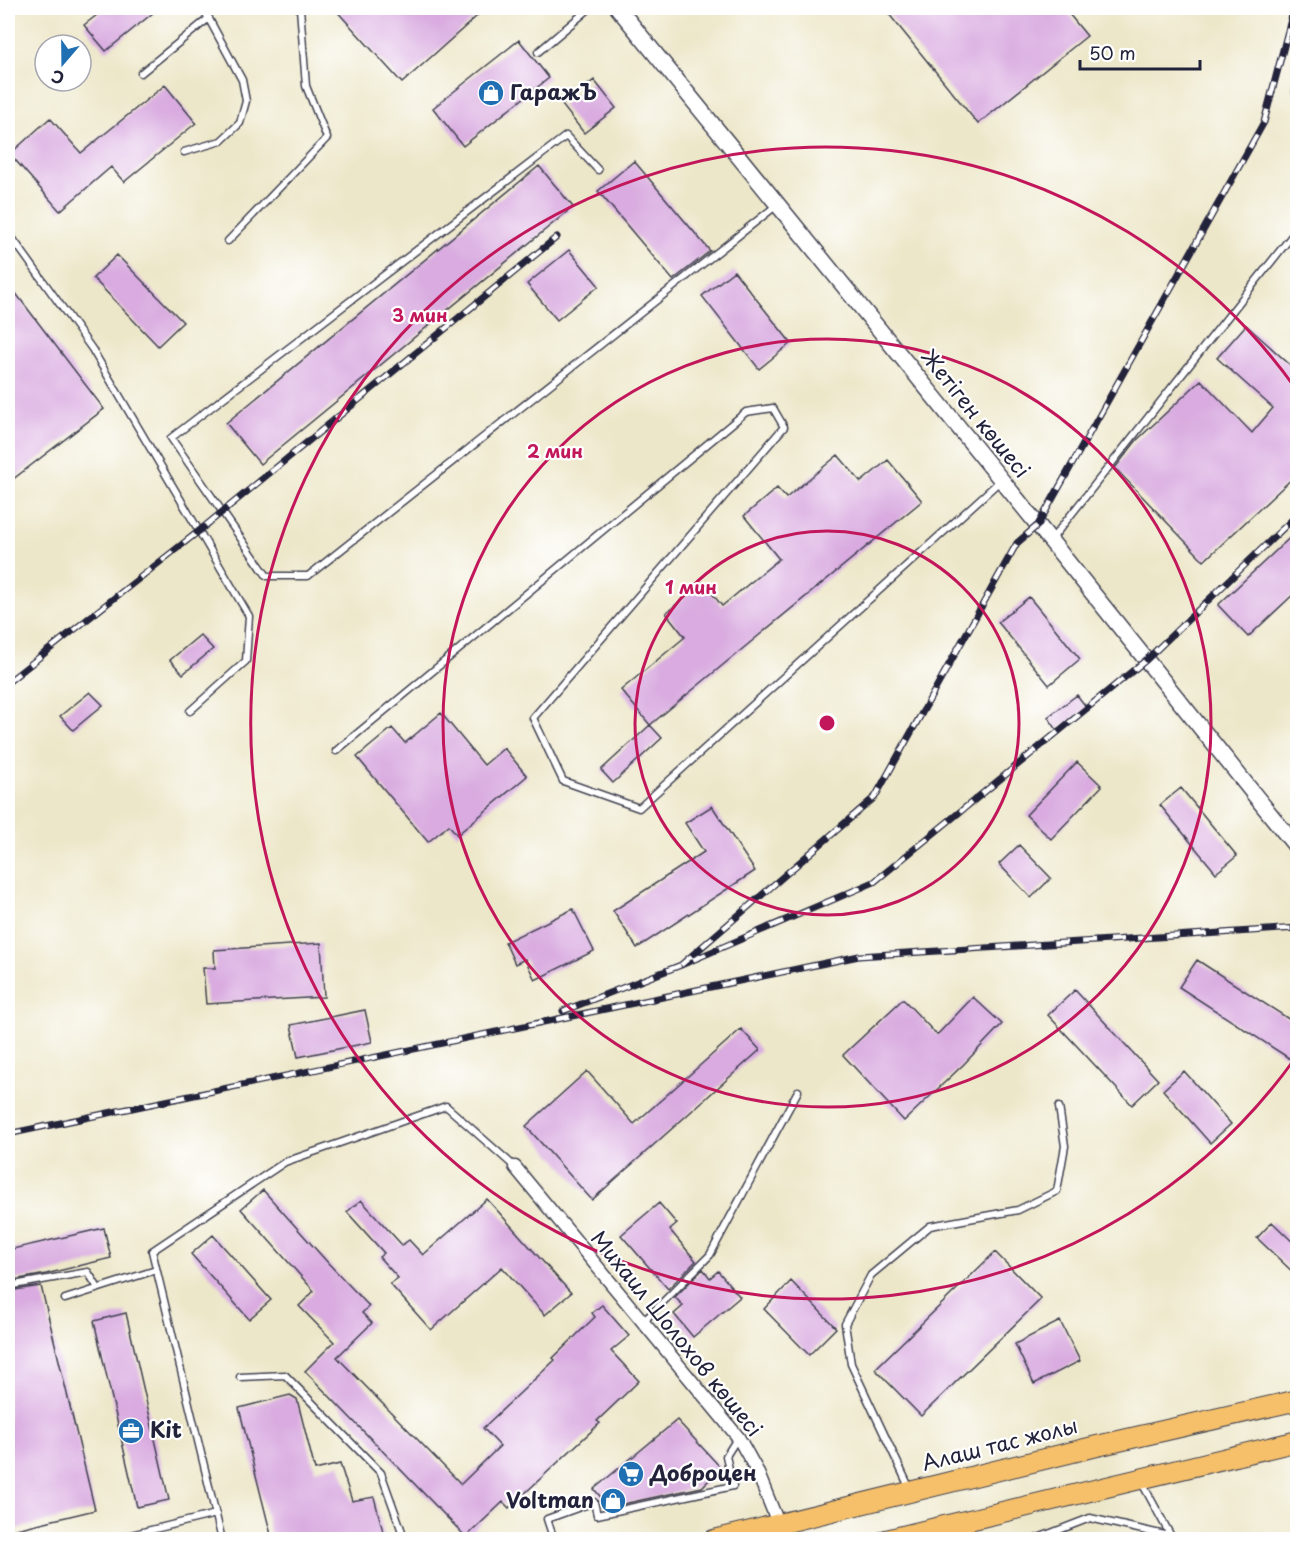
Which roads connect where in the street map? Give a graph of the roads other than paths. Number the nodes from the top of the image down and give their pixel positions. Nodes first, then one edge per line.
1 (203, 8) edge
2 (300, 8) edge
3 (590, 8) edge
4 (618, 8) edge
5 (208, 18) junction
6 (538, 52) dead end
7 (1298, 65) edge
8 (141, 73) dead end
9 (1298, 96) edge
10 (184, 152) dead end
11 (598, 170) dead end
12 (778, 204) junction
13 (1298, 228) edge
14 (8, 232) edge
15 (228, 241) dead end
16 (1002, 480) junction
17 (1051, 541) junction
18 (190, 711) dead end
19 (336, 751) dead end
20 (1298, 849) edge
21 (798, 1090) dead end
22 (1059, 1107) dead end
23 (516, 1167) joint
24 (156, 1270) junction
25 (8, 1286) edge
26 (98, 1288) junction
27 (66, 1299) dead end
28 (642, 1322) junction
29 (240, 1377) dead end
30 (1298, 1400) edge
31 (738, 1437) junction
32 (1298, 1441) edge
33 (1139, 1478) junction
34 (912, 1492) junction
35 (216, 1514) junction
36 (782, 1531) edge
37 (1171, 1538) edge
38 (110, 1539) edge
39 (222, 1539) edge
40 (405, 1539) edge
41 (554, 1539) edge
42 (714, 1539) edge
43 (886, 1539) edge
44 (1034, 1539) edge

1 - 5 lane
2 - 15 lane
3 - 6 lane
4 - 12 street, Жетіген көшесі
5 - 8 lane
5 - 10 lane
7 - 9 lane
11 - 12 lane
12 - 16 street, Жетіген көшесі
13 - 17 lane
14 - 18 lane
16 - 17 street, Жетіген көшесі
16 - 19 lane
17 - 20 street, Жетіген көшесі
21 - 28 lane
22 - 34 lane
23 - 24 lane
23 - 28 street, Михаил Шолохов көшесі
24 - 26 lane
24 - 35 lane
25 - 26 lane
26 - 27 lane
28 - 31 street, Михаил Шолохов көшесі
29 - 40 lane
30 - 34 main road, Алаш тас жолы
31 - 36 street, Михаил Шолохов көшесі
31 - 41 lane
32 - 33 main road
33 - 37 lane
33 - 43 main road
34 - 36 main road, Алаш тас жолы
35 - 38 lane
35 - 39 lane
36 - 42 main road, Алаш тас жолы
37 - 44 lane

